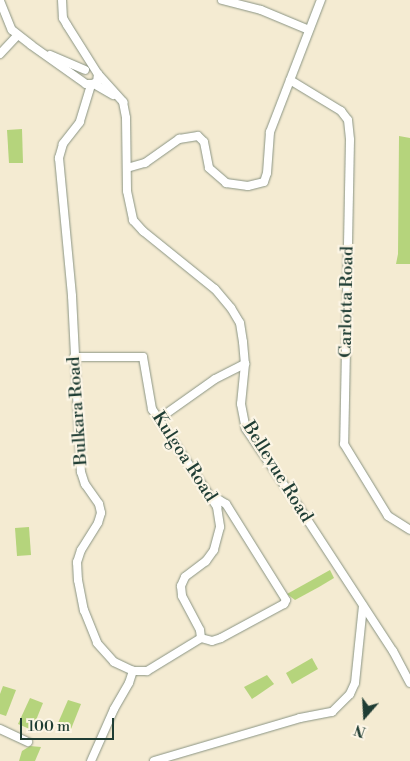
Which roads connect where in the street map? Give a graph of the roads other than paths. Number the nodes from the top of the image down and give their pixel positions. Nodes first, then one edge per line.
1 (62, 0) edge
2 (222, 0) edge
3 (321, 0) edge
4 (0, 1) edge
5 (309, 30) junction
6 (18, 35) junction
7 (41, 52) junction
8 (0, 54) edge
9 (86, 54) junction
10 (86, 70) junction
11 (97, 72) junction
12 (290, 80) junction
13 (89, 83) junction
14 (123, 102) junction
15 (127, 168) junction
16 (74, 357) junction
17 (245, 364) junction
18 (160, 418) junction
19 (211, 499) junction
20 (410, 530) edge
21 (363, 606) junction
22 (200, 638) junction
23 (133, 671) junction
24 (410, 683) edge
25 (0, 729) edge
26 (28, 742) dead end
27 (91, 761) edge
28 (154, 761) edge

1 - 9 street
2 - 5 street
3 - 5 street
4 - 6 street
5 - 12 street
6 - 7 street
6 - 8 street
7 - 10 street
7 - 13 street
9 - 10 street
9 - 11 street
10 - 11 street
10 - 13 street
11 - 13 street
11 - 14 street
12 - 15 street
12 - 20 street, Carlotta Road
13 - 14 street
13 - 16 street, Bulkara Road
14 - 15 street, Bellevue Road
15 - 17 street, Bellevue Road
16 - 18 street, Kulgoa Road
16 - 23 street, Bulkara Road
17 - 18 street
17 - 21 street, Bellevue Road
18 - 19 street, Kulgoa Road
19 - 22 street, Kulgoa Road
19 - 22 street
21 - 24 street, Bellevue Road
21 - 28 street
22 - 23 street
23 - 27 street
25 - 26 street

